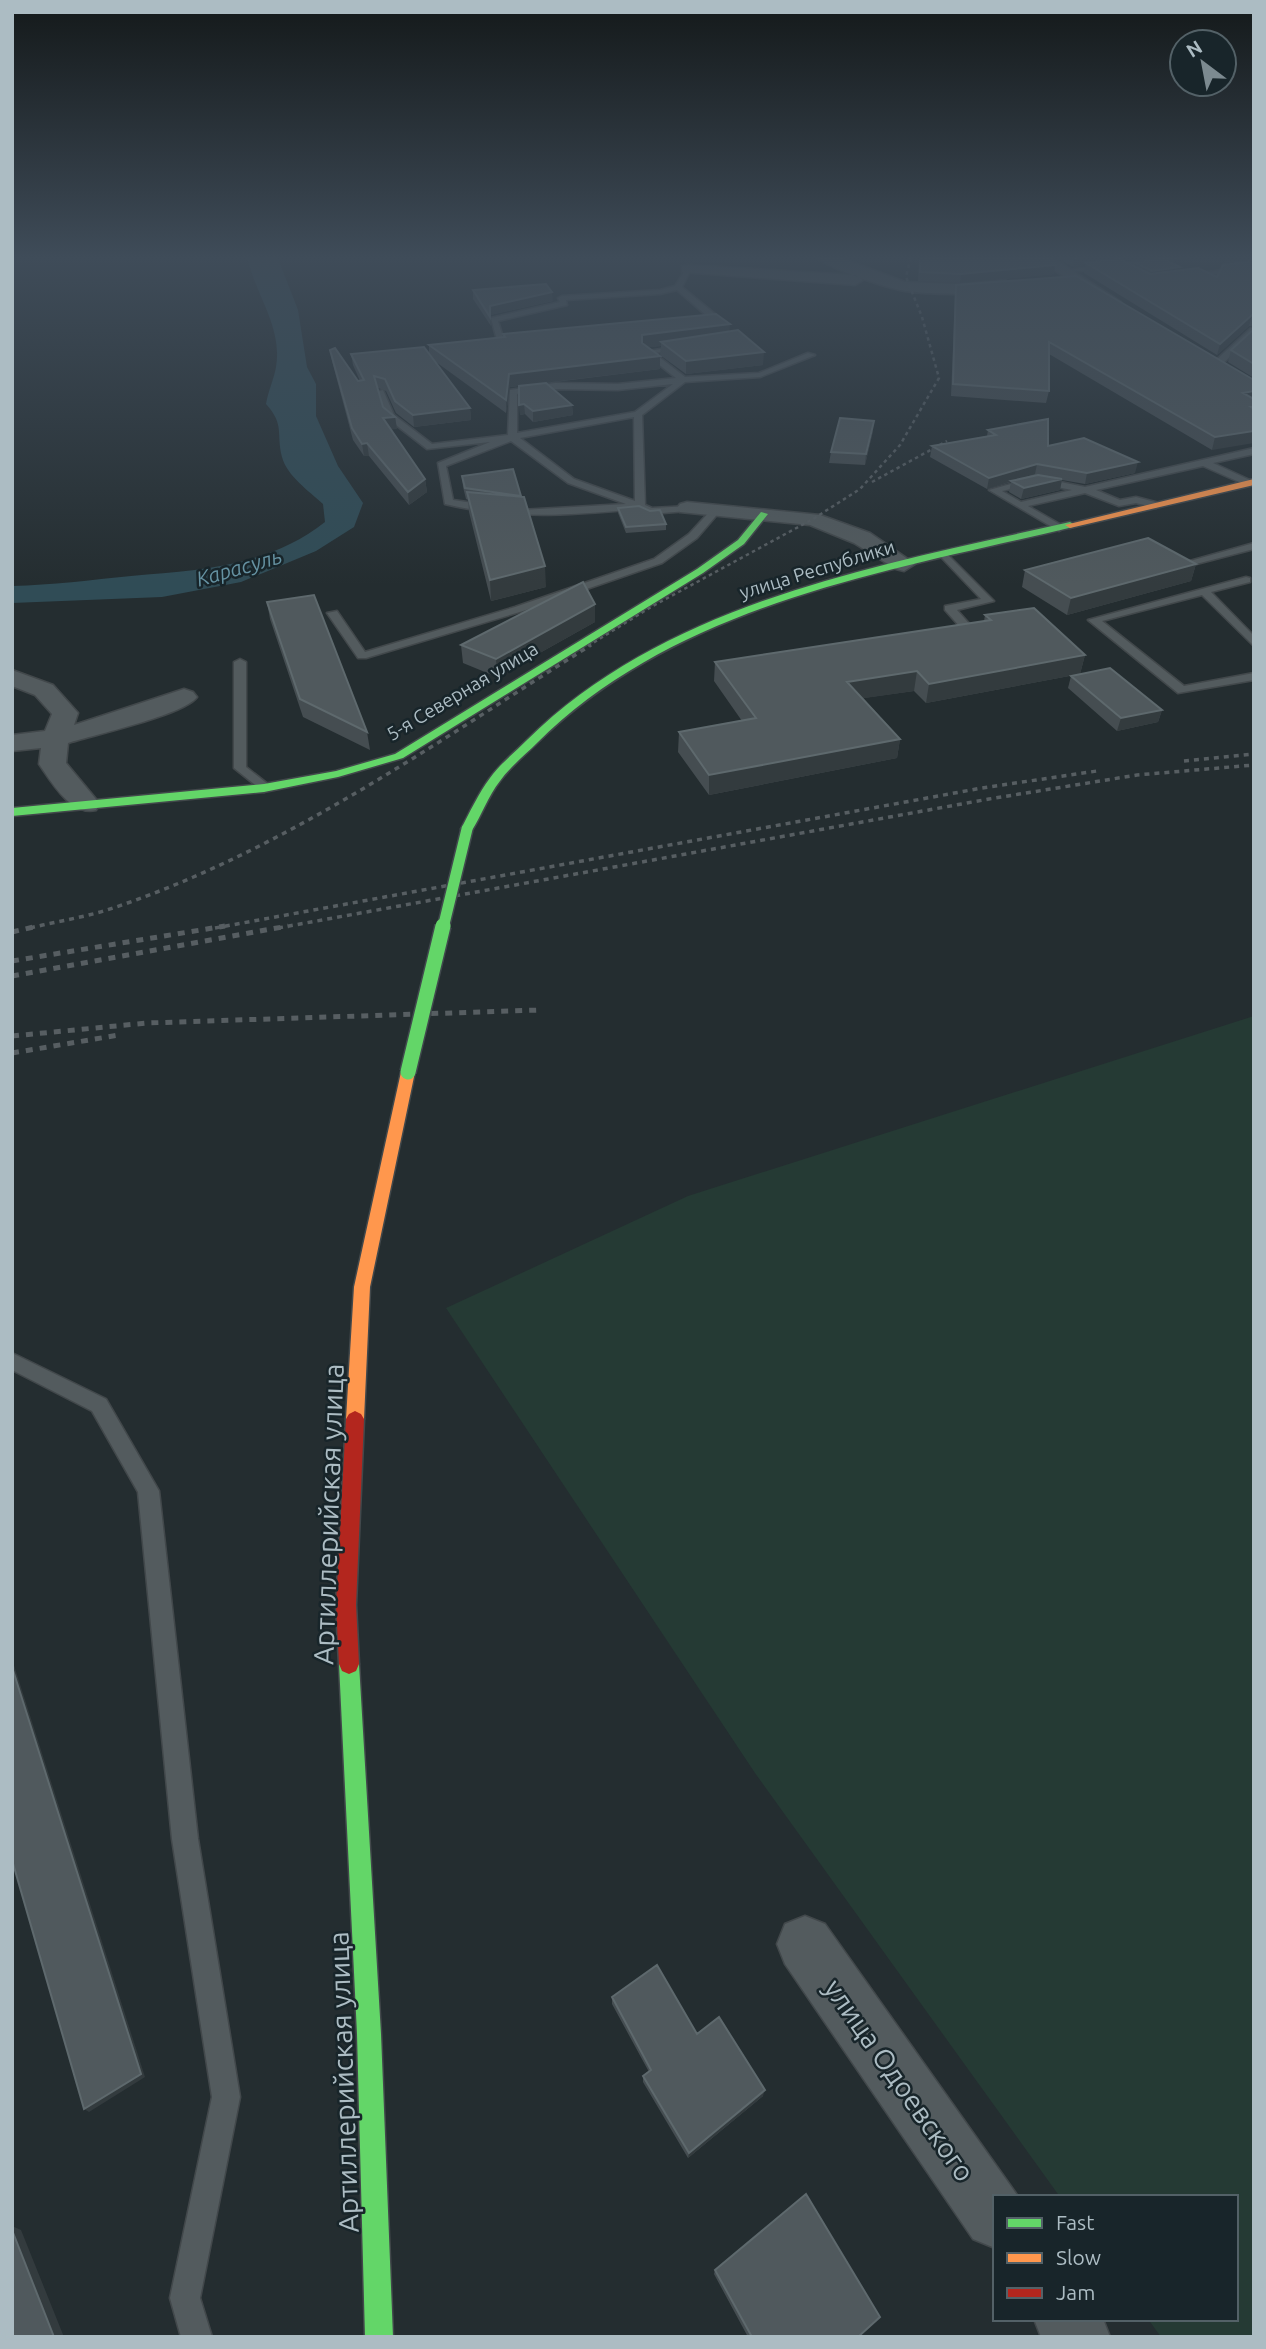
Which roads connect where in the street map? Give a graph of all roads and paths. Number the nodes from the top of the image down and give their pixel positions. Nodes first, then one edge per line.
1 (665, 366) edge
2 (784, 366) edge
3 (1218, 366) edge
4 (1235, 376) edge
5 (683, 380) junction
6 (380, 392) edge
7 (638, 414) junction
8 (512, 437) junction
9 (1254, 452) edge
10 (1205, 463) junction
11 (1134, 465) edge
12 (1152, 475) junction
13 (1251, 483) edge
14 (1086, 489) junction
15 (1020, 505) junction
16 (1156, 505) junction
17 (640, 506) junction
18 (687, 508) joint
19 (716, 510) junction
20 (764, 514) junction
21 (1059, 528) junction
22 (1254, 546) edge
23 (945, 555) junction
24 (904, 564) junction
25 (1177, 566) edge
26 (1246, 580) dead end
27 (1204, 591) junction
28 (334, 613) dead end
29 (942, 635) edge
30 (1254, 643) edge
31 (240, 662) dead end
32 (1254, 676) edge
33 (13, 677) edge
34 (184, 697) dead end
35 (57, 738) junction
36 (12, 743) edge
37 (264, 788) junction
38 (86, 804) junction
39 (12, 812) edge
40 (467, 829) joint
41 (12, 1361) edge
42 (805, 1944) dead end
43 (993, 2214) edge
44 (1067, 2321) edge
45 (197, 2337) edge
46 (379, 2337) edge
47 (1078, 2337) edge

1 - 5 lane
2 - 5 lane
3 - 4 street
5 - 7 lane
5 - 8 lane
6 - 8 lane
7 - 8 lane
7 - 17 lane
8 - 17 lane
8 - 17 lane
9 - 10 lane
10 - 12 lane
10 - 13 lane
11 - 12 lane
12 - 14 lane
13 - 16 main road, улица Республики
14 - 15 lane
14 - 15 lane
14 - 16 lane
15 - 21 lane
16 - 21 main road, улица Республики
17 - 18 lane
18 - 19 street
19 - 20 street
19 - 28 lane
20 - 24 street
20 - 37 main road, 5-я Северная улица
21 - 23 main road, улица Республики
22 - 25 lane
23 - 24 main road, улица Республики
23 - 29 lane
24 - 40 main road, улица Республики
26 - 27 lane
27 - 30 lane
27 - 32 lane
31 - 37 lane
33 - 35 street
34 - 35 street
35 - 36 street
35 - 38 street
37 - 38 main road, 5-я Северная улица
38 - 39 main road, 5-я Северная улица
40 - 46 main road, Артиллерийская улица, bridge
41 - 45 lane
42 - 43 street, улица Одоевского
44 - 47 street

